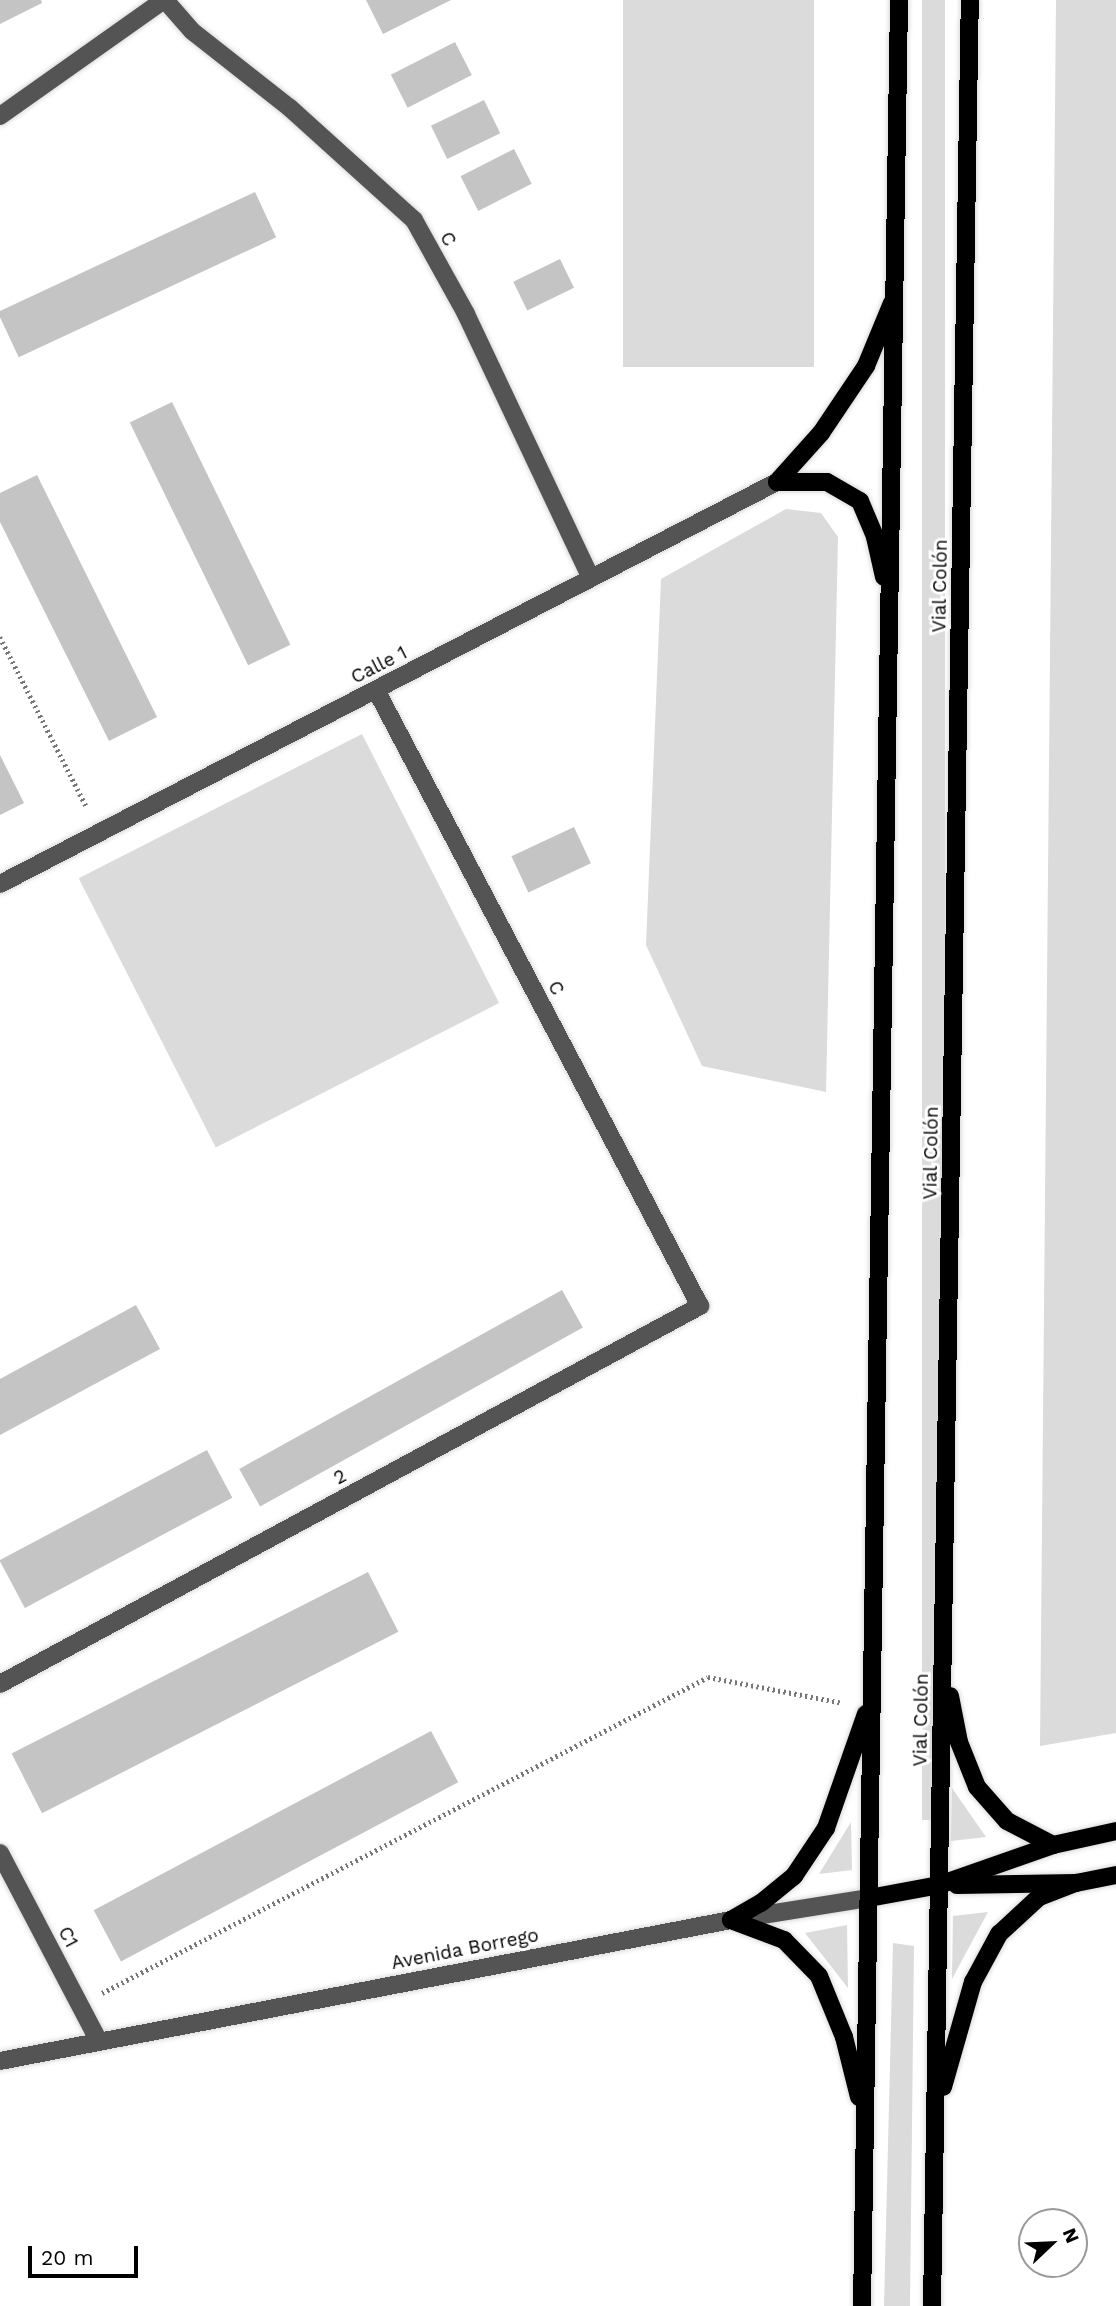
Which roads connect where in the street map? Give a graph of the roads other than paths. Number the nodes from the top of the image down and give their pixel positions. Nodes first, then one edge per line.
1 (165, 0) edge
2 (899, 0) edge
3 (970, 0) edge
4 (0, 116) edge
5 (896, 293) junction
6 (776, 482) junction
7 (591, 578) junction
8 (891, 609) junction
9 (376, 690) junction
10 (0, 884) edge
11 (700, 1306) joint
12 (943, 1661) junction
13 (0, 1684) edge
14 (872, 1698) junction
15 (1116, 1831) edge
16 (1053, 1846) junction
17 (0, 1853) edge
18 (1116, 1875) edge
19 (1076, 1883) junction
20 (939, 1885) junction
21 (869, 1898) junction
22 (731, 1920) junction
23 (98, 2040) junction
24 (0, 2061) edge
25 (936, 2111) junction
26 (865, 2123) junction
27 (862, 2306) edge
28 (932, 2306) edge

1 - 4 street
1 - 7 street, C
2 - 5 main road
3 - 12 main road, Vial Colón
5 - 6 main road
5 - 8 main road
6 - 7 street, Calle 1
6 - 8 main road
7 - 9 street, Calle 1
8 - 14 main road
9 - 10 street, Calle 1
9 - 11 street, C
11 - 13 street, 2
12 - 16 main road
12 - 20 main road, Vial Colón
14 - 21 main road
14 - 22 main road
15 - 16 main road, Avenida Borrego
16 - 20 main road, Avenida Borrego
17 - 23 street, C1
18 - 19 main road, Avenida Borrego
19 - 20 main road, Avenida Borrego
19 - 25 main road
20 - 21 main road, Avenida Borrego
20 - 25 main road, Vial Colón
21 - 22 street, Avenida Borrego
21 - 26 main road
22 - 23 street, Avenida Borrego
22 - 26 main road
23 - 24 street, Avenida Borrego
25 - 28 main road, Vial Colón
26 - 27 main road

